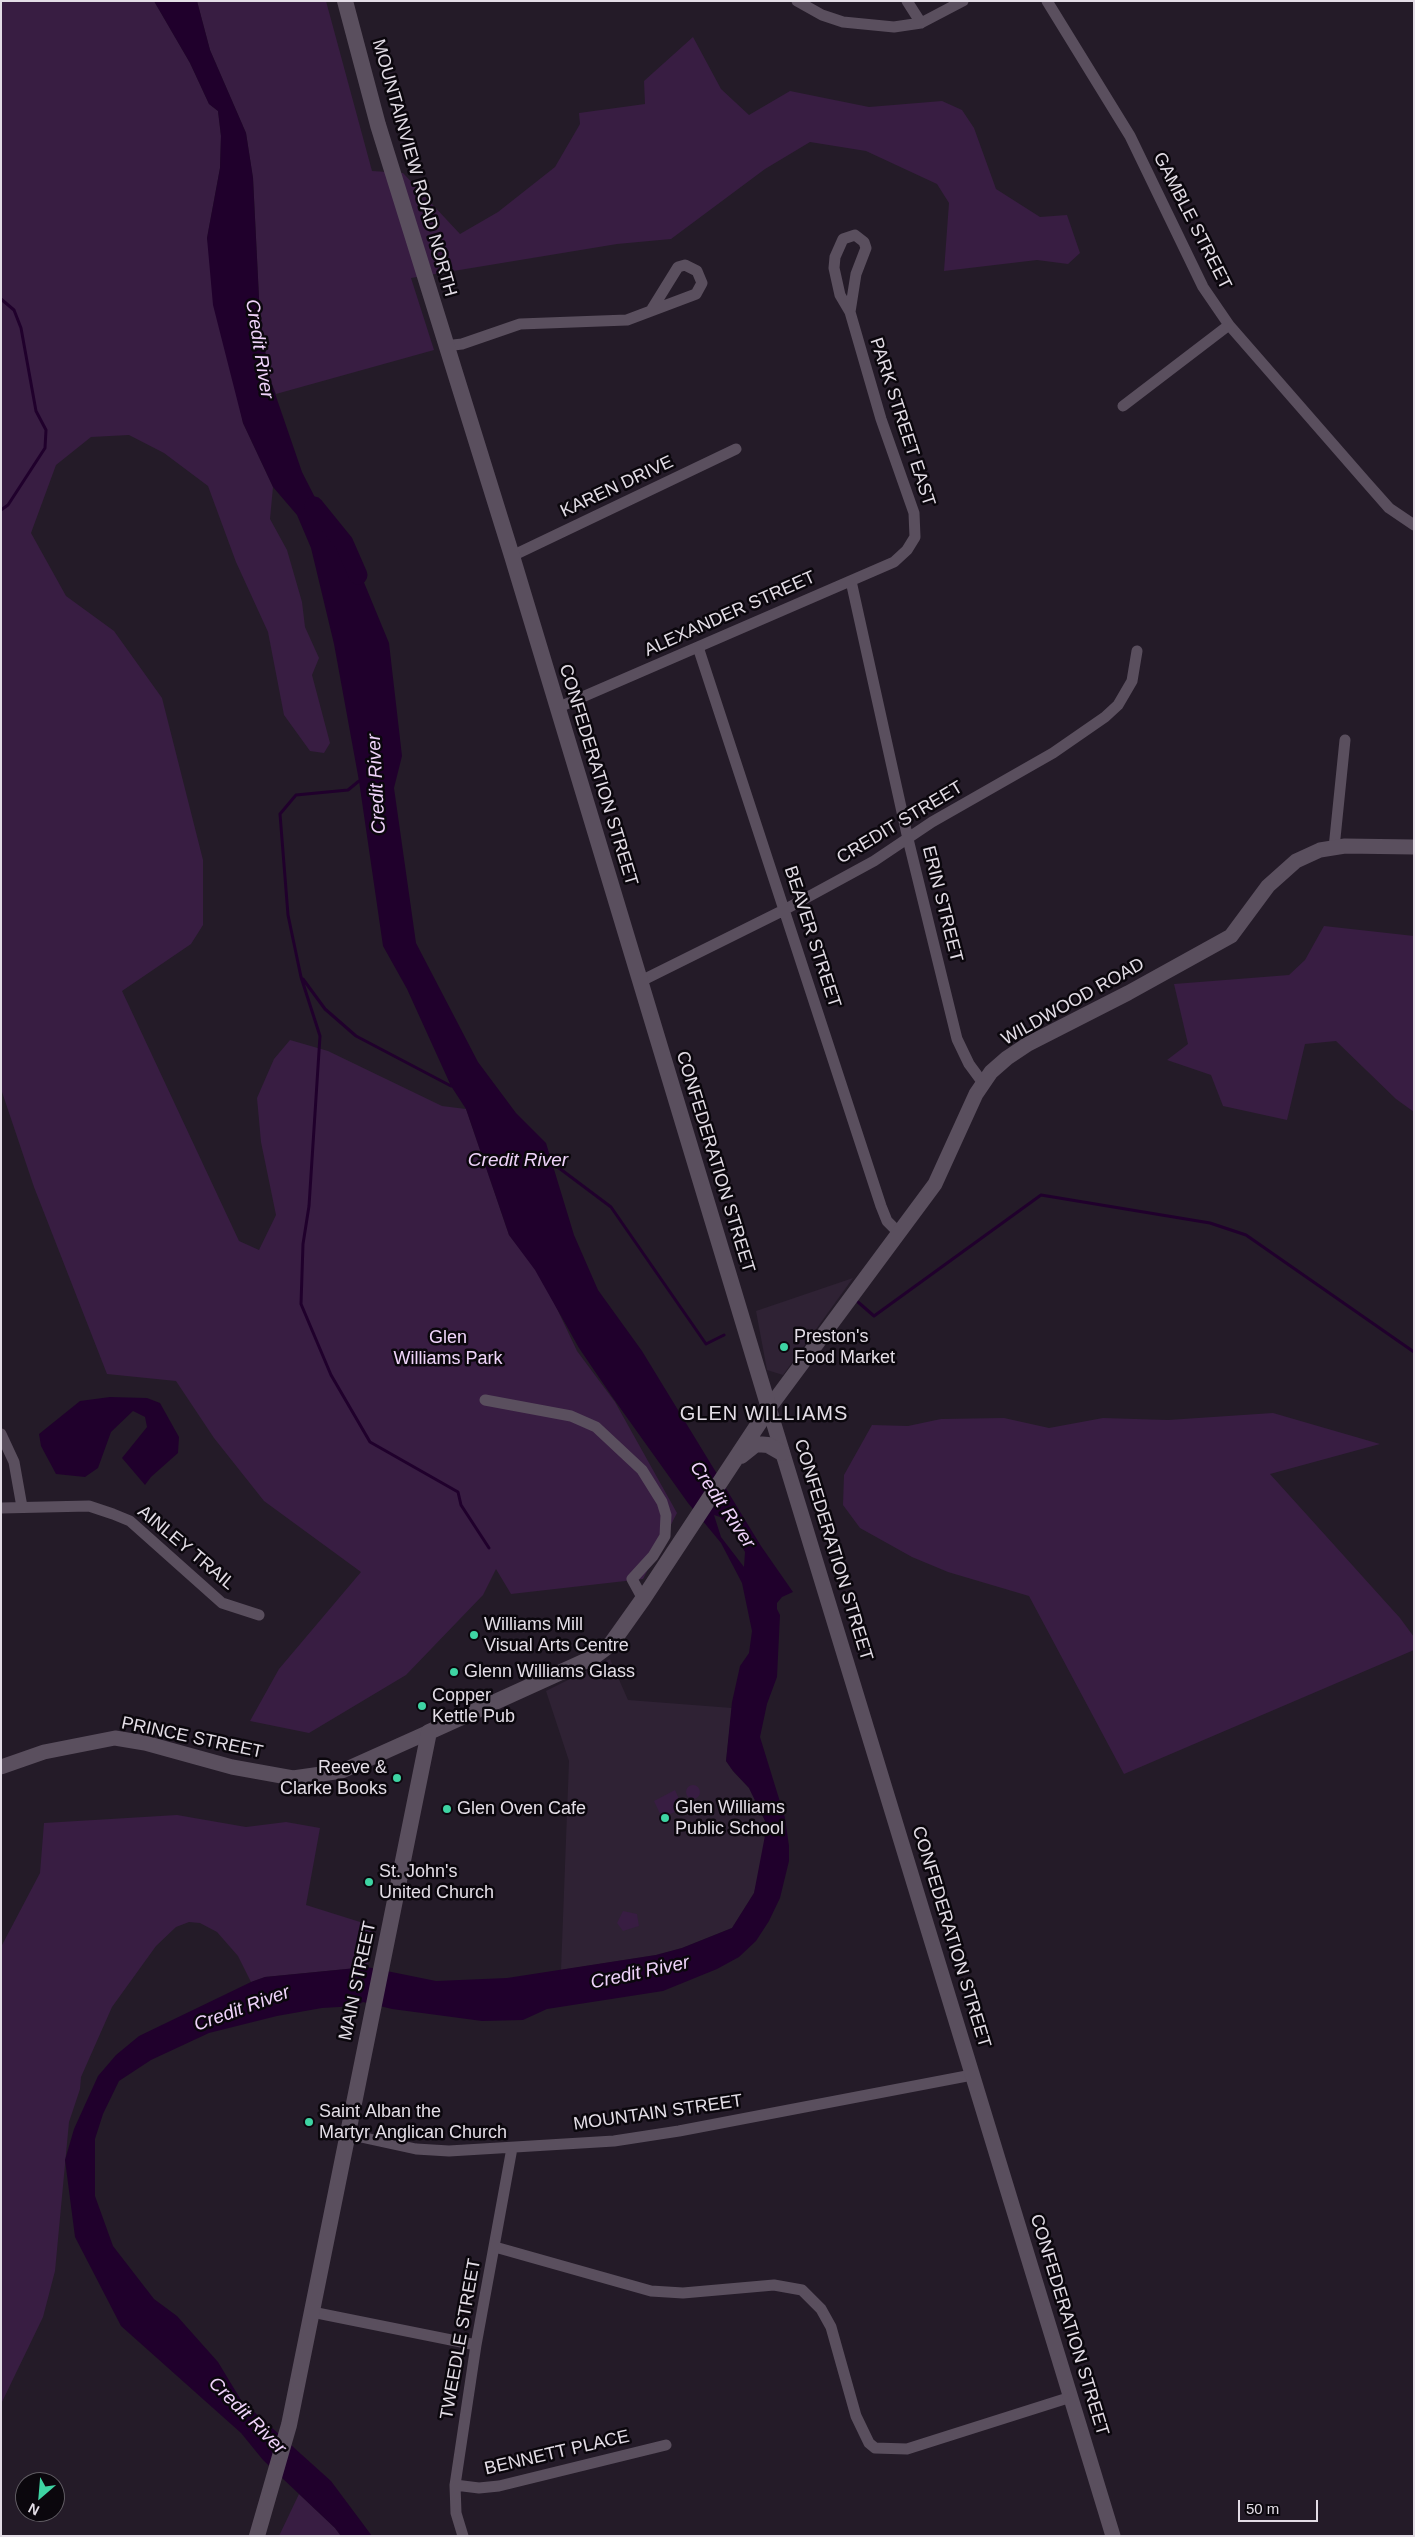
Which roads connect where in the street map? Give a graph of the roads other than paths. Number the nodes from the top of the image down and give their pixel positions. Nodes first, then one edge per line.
1 (345, 1) edge
2 (797, 1) edge
3 (907, 1) edge
4 (963, 1) edge
5 (1047, 1) edge
6 (921, 23) junction
7 (652, 309) junction
8 (850, 312) junction
9 (1229, 325) junction
10 (445, 346) junction
11 (1123, 406) dead end
12 (736, 449) dead end
13 (1414, 525) edge
14 (912, 543) joint
15 (512, 556) junction
16 (850, 581) junction
17 (698, 647) junction
18 (1137, 651) dead end
19 (557, 708) junction
20 (1345, 740) dead end
21 (908, 839) junction
22 (1414, 847) edge
23 (1334, 848) junction
24 (784, 910) junction
25 (639, 982) junction
26 (983, 1083) junction
27 (899, 1232) junction
28 (485, 1400) dead end
29 (769, 1408) junction
30 (1, 1434) edge
31 (782, 1453) junction
32 (728, 1470) junction
33 (22, 1507) junction
34 (1, 1508) edge
35 (643, 1599) junction
36 (259, 1615) dead end
37 (429, 1732) junction
38 (1, 1767) edge
39 (972, 2075) junction
40 (347, 2134) junction
41 (512, 2148) junction
42 (495, 2246) junction
43 (312, 2312) junction
44 (476, 2345) junction
45 (1070, 2397) junction
46 (666, 2445) dead end
47 (455, 2485) junction
48 (257, 2536) edge
49 (463, 2536) edge
50 (1113, 2536) edge

1 - 10 main road, MOUNTAINVIEW ROAD NORTH
2 - 6 street
3 - 6 street
4 - 6 street
5 - 9 street, GAMBLE STREET
7 - 7 street
7 - 10 street
8 - 8 street, PARK STREET EAST
8 - 14 street, PARK STREET EAST
9 - 11 street
9 - 13 street, GAMBLE STREET
10 - 15 main road, CONFEDERATION STREET
12 - 15 street, KAREN DRIVE
14 - 16 street, ALEXANDER STREET
15 - 19 main road, CONFEDERATION STREET
16 - 17 street, ALEXANDER STREET
16 - 21 street, ERIN STREET
17 - 19 street, ALEXANDER STREET
17 - 24 street, BEAVER STREET
18 - 21 street, CREDIT STREET
19 - 25 main road, CONFEDERATION STREET
20 - 23 street
21 - 24 street, CREDIT STREET
21 - 26 street, ERIN STREET
22 - 23 street, WILDWOOD ROAD
23 - 26 street, WILDWOOD ROAD
24 - 25 street, CREDIT STREET
24 - 27 street, BEAVER STREET
25 - 29 main road, CONFEDERATION STREET
26 - 27 street, WILDWOOD ROAD
27 - 29 street, WILDWOOD ROAD
28 - 35 street
29 - 31 street, CONFEDERATION STREET
29 - 32 main road
30 - 33 street
31 - 32 main road
31 - 39 street, CONFEDERATION STREET
32 - 35 main road
33 - 34 street, AINLEY TRAIL
33 - 36 street, AINLEY TRAIL
35 - 37 main road
37 - 38 street, PRINCE STREET
37 - 40 main road, MAIN STREET
39 - 41 street, MOUNTAIN STREET
39 - 45 street, CONFEDERATION STREET
40 - 41 street, MOUNTAIN STREET
40 - 43 main road, MAIN STREET
41 - 42 street, TWEEDLE STREET
42 - 44 street, TWEEDLE STREET
42 - 45 street
43 - 44 street
43 - 48 main road, MAIN STREET
44 - 47 street, TWEEDLE STREET
45 - 50 street, CONFEDERATION STREET
46 - 47 street, BENNETT PLACE
47 - 49 street, TWEEDLE STREET

